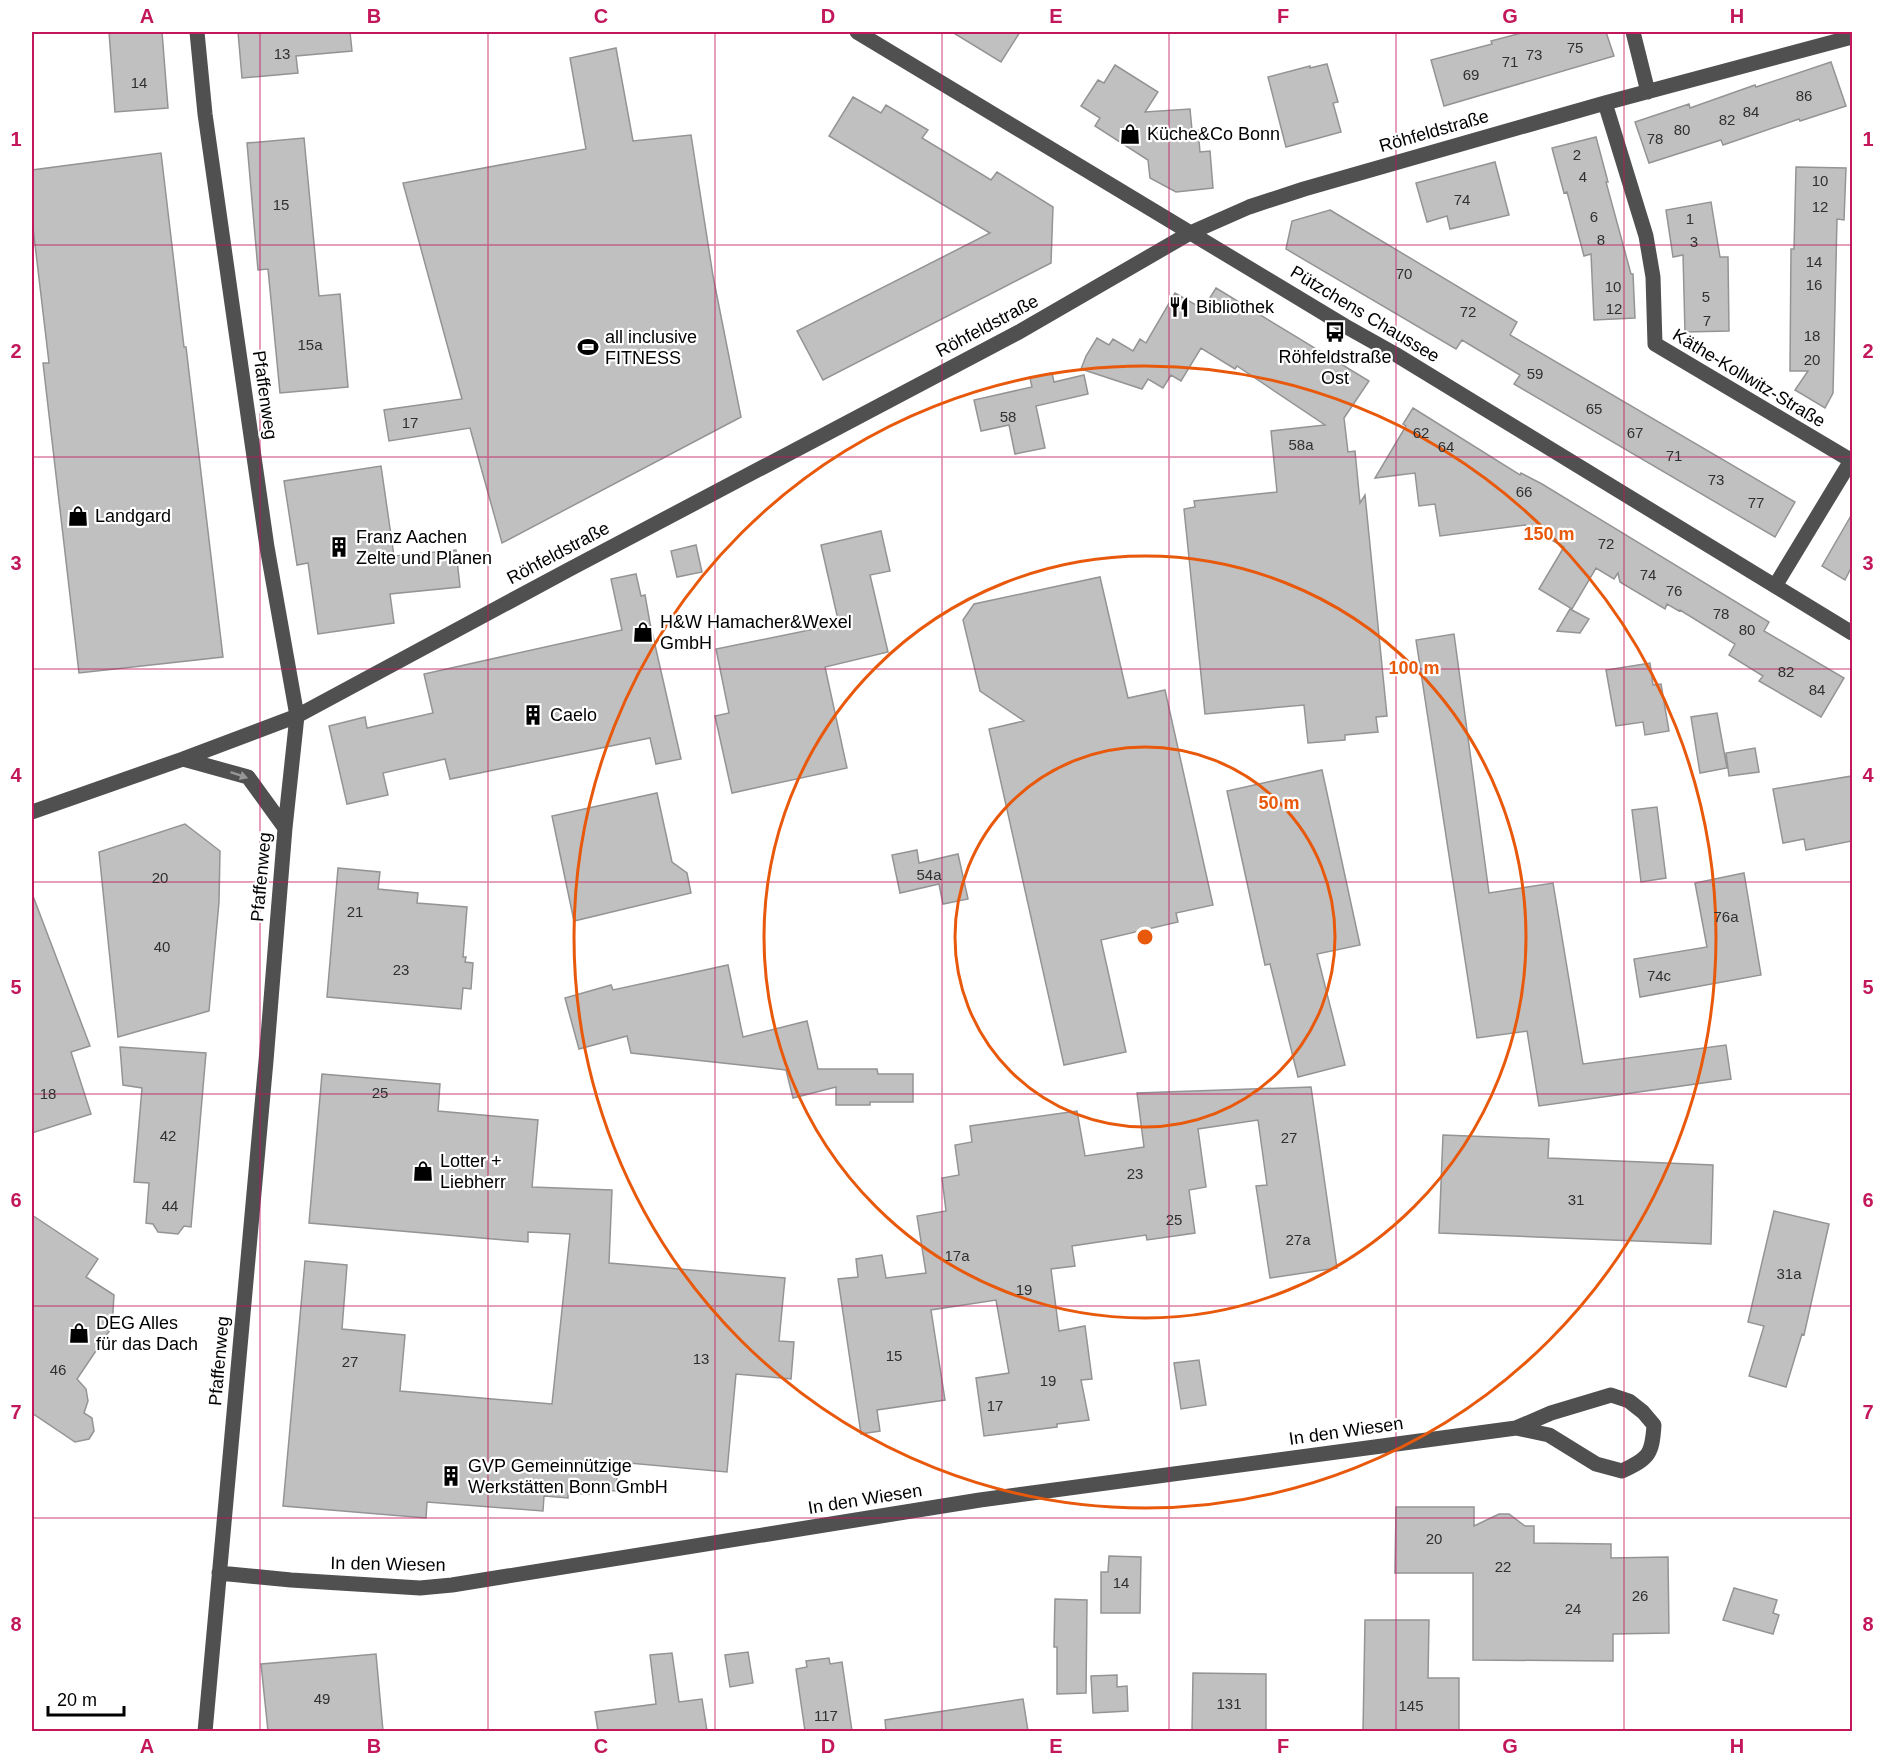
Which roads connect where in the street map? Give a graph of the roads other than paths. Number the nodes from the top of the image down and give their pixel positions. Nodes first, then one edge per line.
1 (197, 32) edge
2 (857, 32) edge
3 (1633, 32) edge
4 (1852, 37) edge
5 (1648, 92) junction
6 (1605, 103) junction
7 (1190, 233) junction
8 (1852, 460) edge
9 (1775, 586) junction
10 (1852, 633) edge
11 (297, 716) junction
12 (183, 759) junction
13 (32, 812) edge
14 (285, 828) junction
15 (1516, 1428) junction
16 (219, 1573) junction
17 (205, 1731) edge

1 - 11 street, Pfaffenweg
2 - 7 street, Pützchens Chaussee
3 - 5 street
4 - 5 street, Röhfeldstraße
5 - 6 street, Röhfeldstraße
6 - 7 street, Röhfeldstraße
6 - 8 street, Käthe-Kollwitz-Straße
7 - 9 street, Pützchens Chaussee
7 - 11 street, Röhfeldstraße
8 - 9 street
9 - 10 street, Pützchens Chaussee
11 - 12 street, Röhfeldstraße
11 - 14 street, Pfaffenweg
12 - 13 street, Röhfeldstraße
12 -> 14 street
14 - 16 street, Pfaffenweg
15 - 15 street, In den Wiesen
15 - 16 street, In den Wiesen
16 - 17 street, Pfaffenweg

